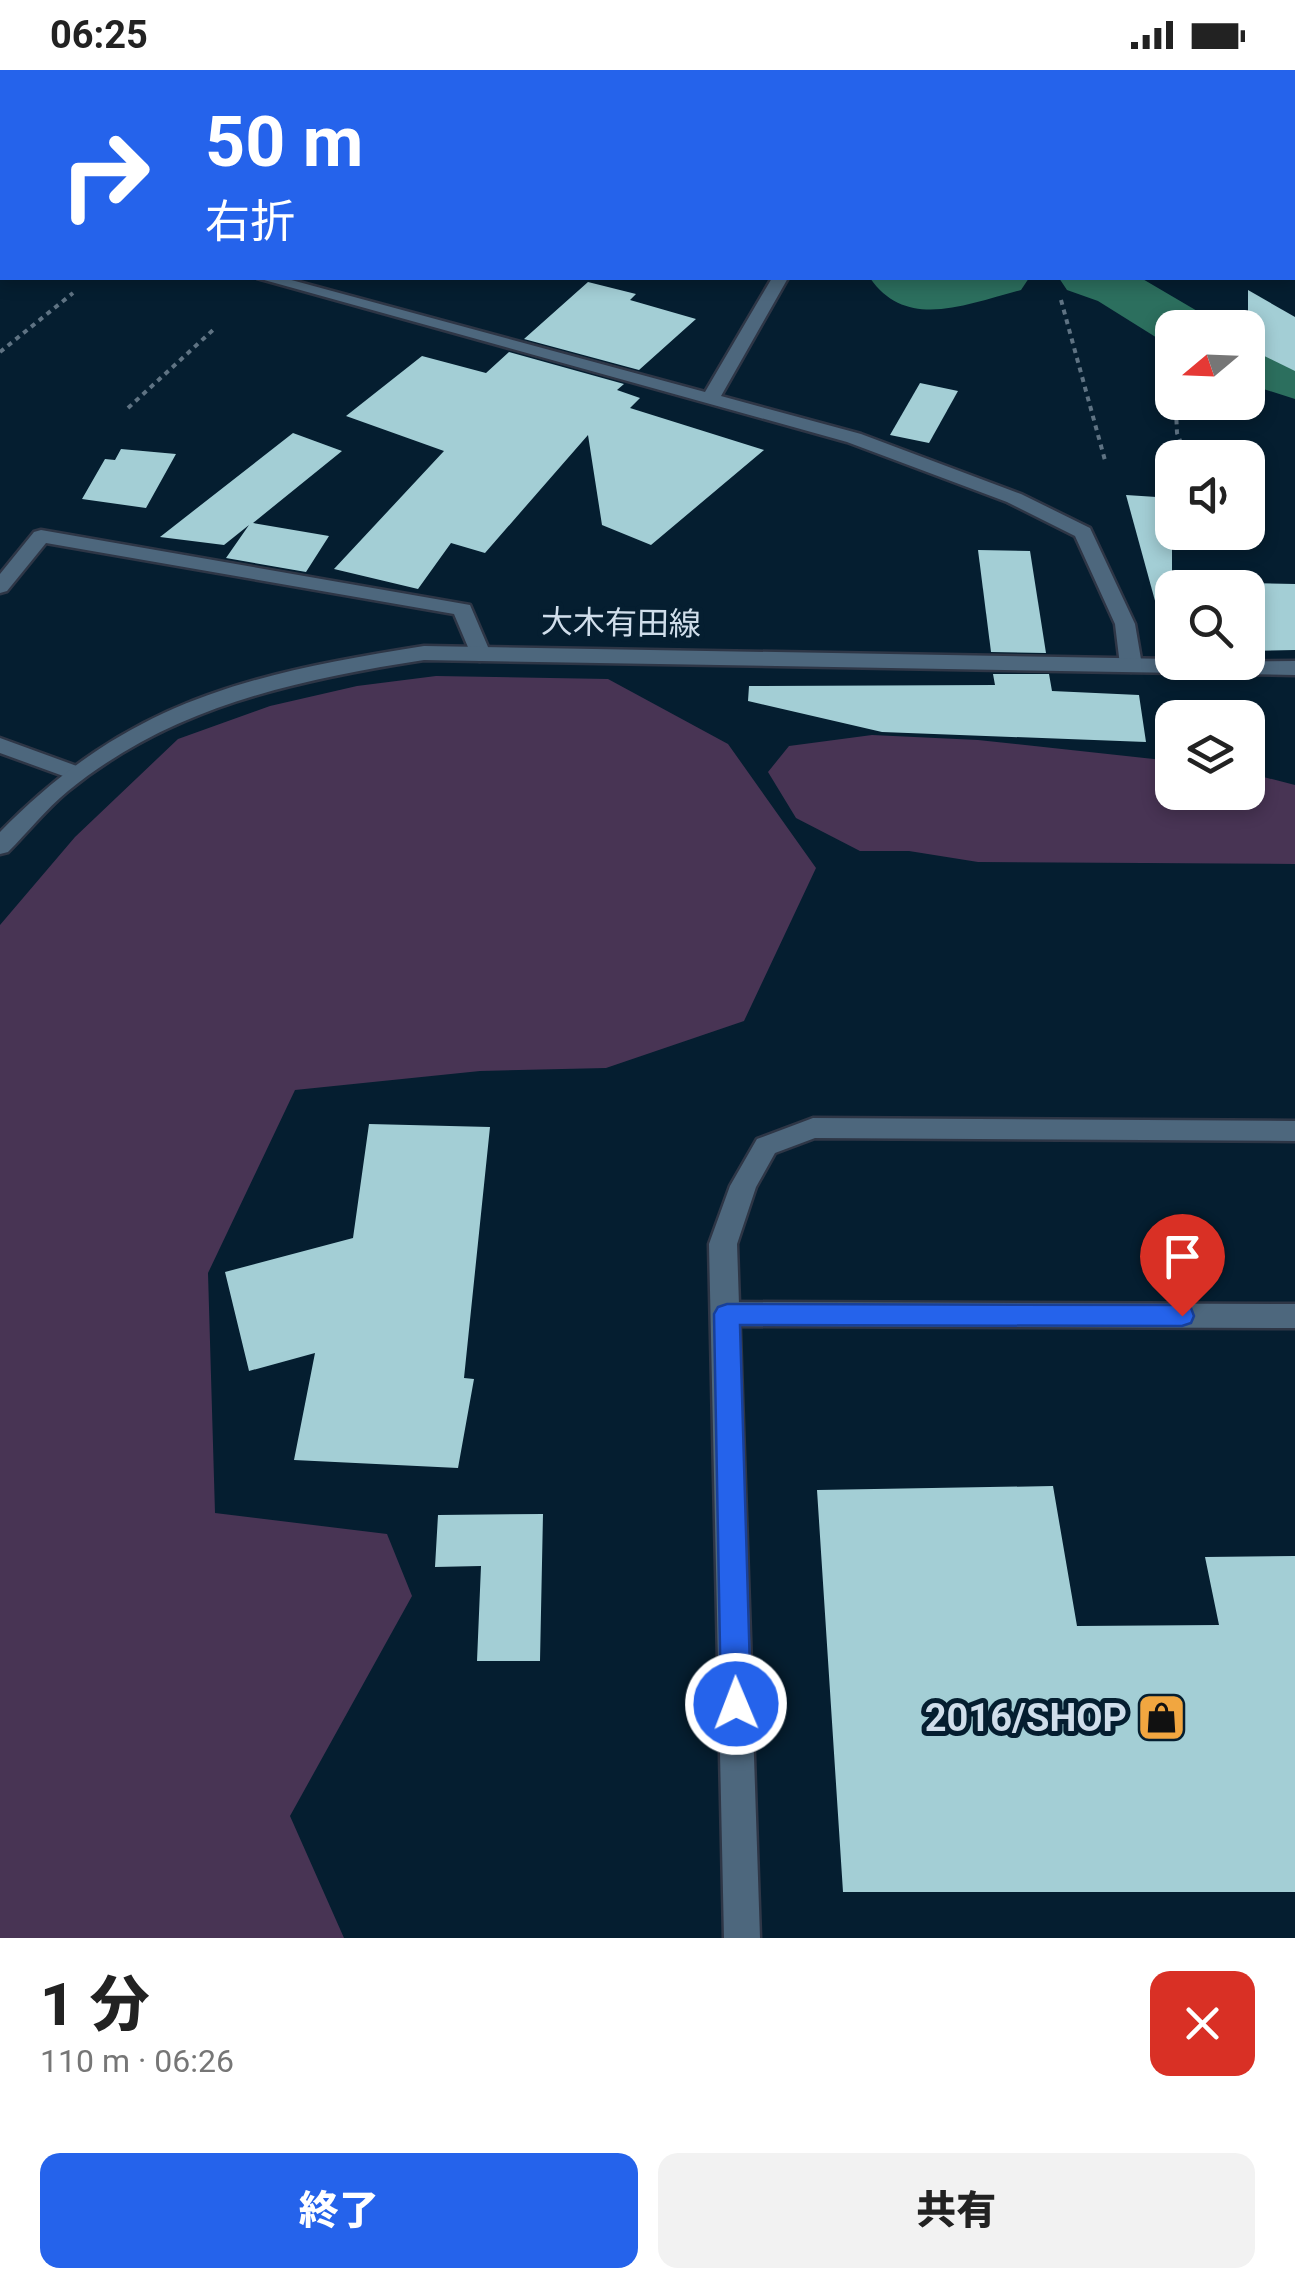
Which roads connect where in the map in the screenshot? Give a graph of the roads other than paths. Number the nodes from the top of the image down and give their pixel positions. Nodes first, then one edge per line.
1 (273, 280) edge
2 (779, 280) edge
3 (709, 400) junction
4 (0, 586) edge
5 (480, 654) junction
6 (1131, 665) junction
7 (1295, 668) edge
8 (0, 745) edge
9 (77, 774) junction
10 (0, 846) edge
11 (1295, 1132) edge
12 (727, 1314) junction
13 (1295, 1316) edge
14 (742, 1938) edge

1 - 3 street
2 - 3 street
3 - 6 street
4 - 5 street
5 - 6 street, 大木有田線
5 - 9 street, 大木有田線
6 - 7 street, 大木有田線
8 - 9 street
9 - 10 street, 大木有田線
11 - 12 street
12 - 13 street
12 - 14 street

